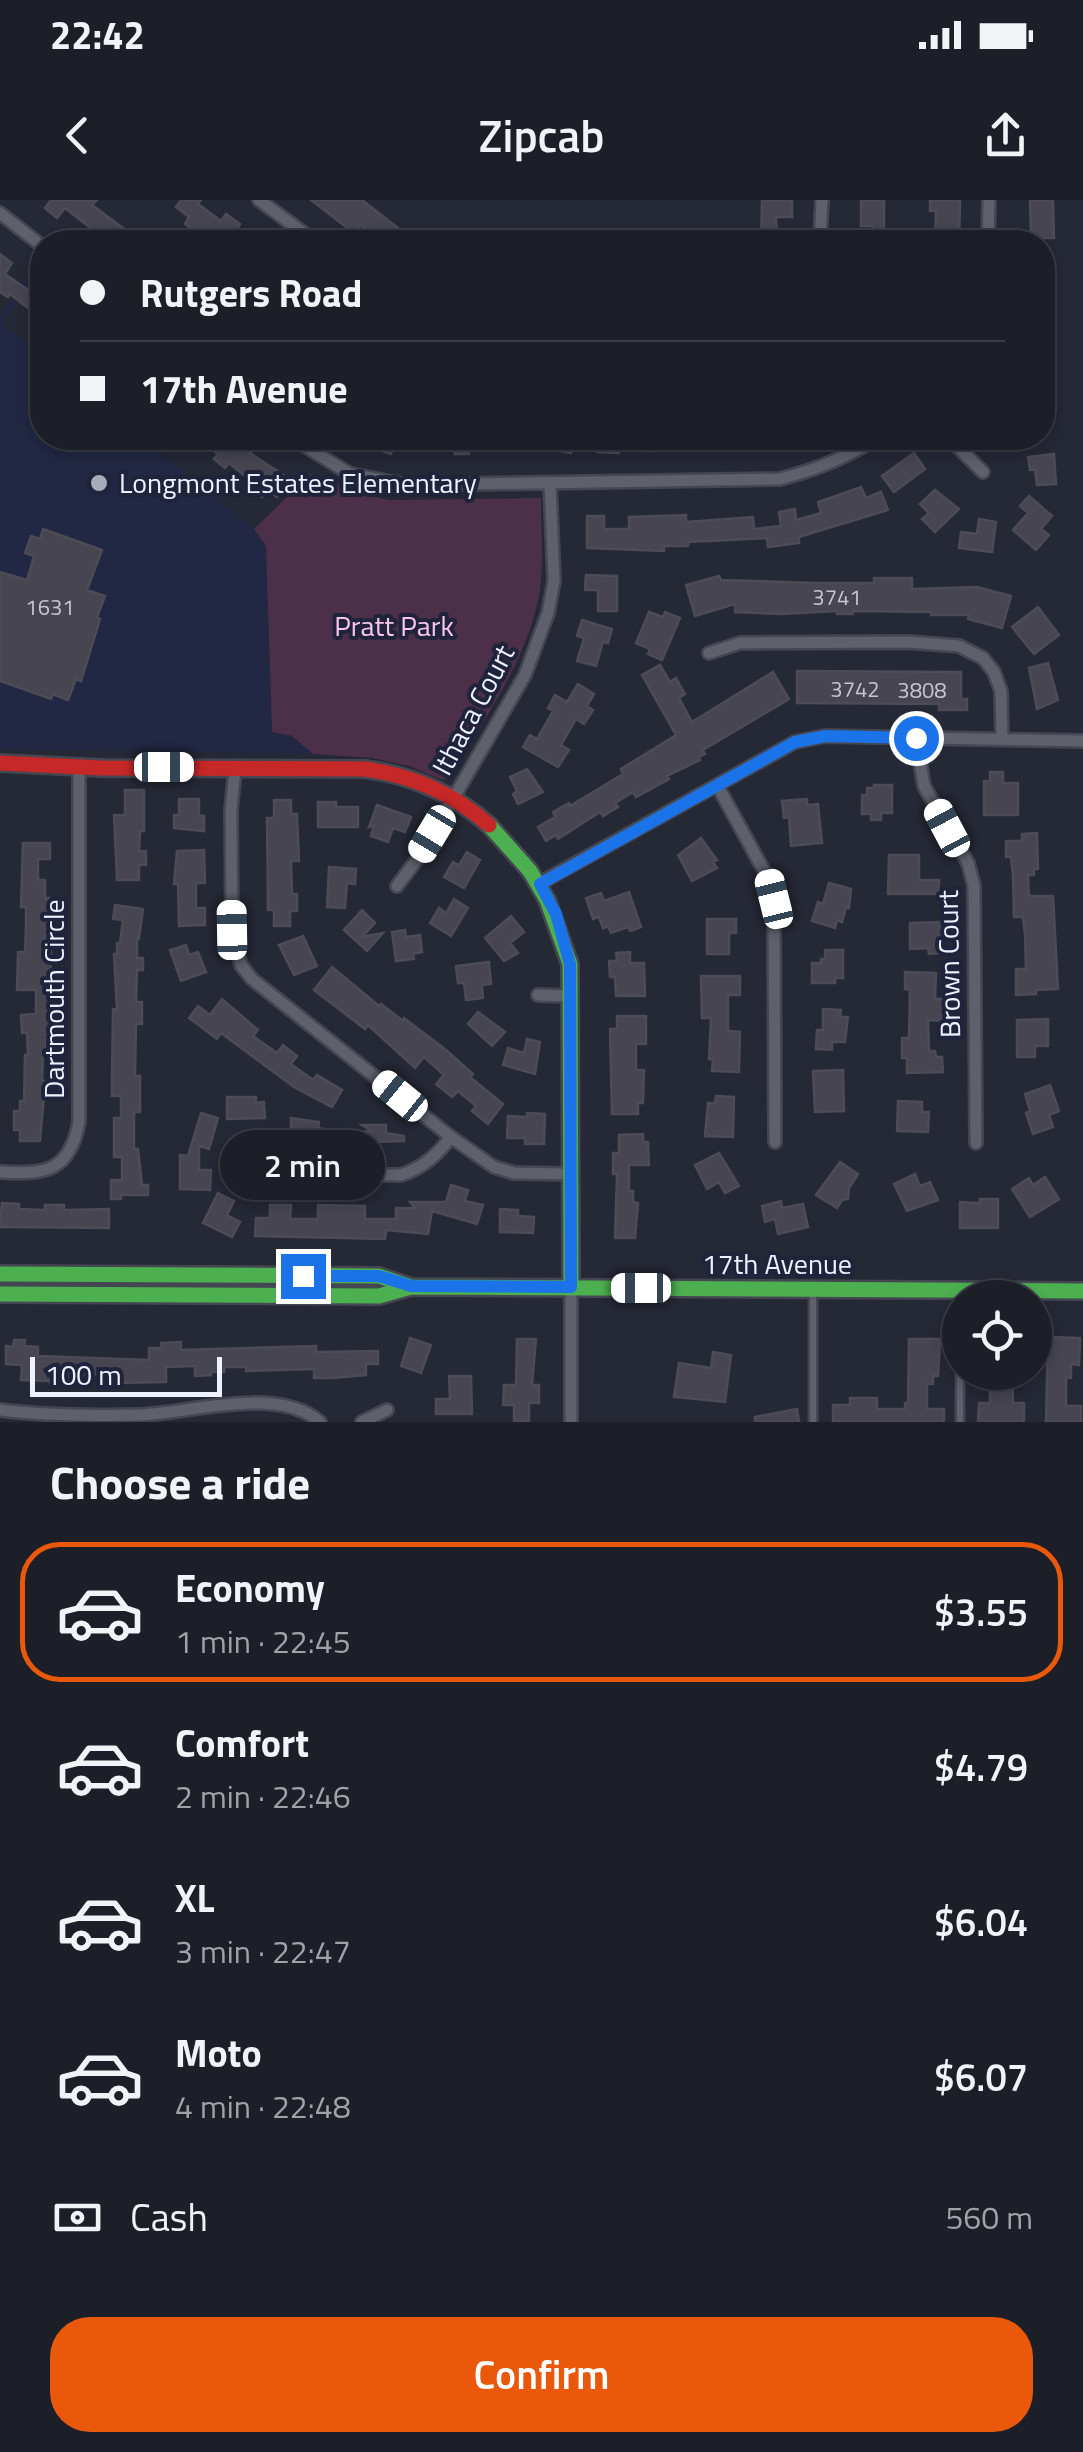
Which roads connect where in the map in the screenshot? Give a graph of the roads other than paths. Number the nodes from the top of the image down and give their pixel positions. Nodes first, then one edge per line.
1 (259, 200) edge
2 (822, 200) edge
3 (989, 200) edge
4 (0, 213) edge
5 (300, 230) edge
6 (821, 230) edge
7 (988, 230) edge
8 (30, 237) edge
9 (311, 450) edge
10 (859, 450) edge
11 (961, 450) edge
12 (983, 472) dead end
13 (550, 483) junction
14 (709, 653) dead end
15 (916, 738) junction
16 (1002, 740) junction
17 (1083, 740) edge
18 (0, 763) edge
19 (79, 766) junction
20 (234, 768) junction
21 (717, 785) junction
22 (453, 799) junction
23 (540, 884) junction
24 (398, 886) dead end
25 (538, 995) dead end
26 (571, 996) junction
27 (451, 1138) junction
28 (774, 1142) dead end
29 (976, 1143) dead end
30 (252, 1161) dead end
31 (0, 1172) edge
32 (570, 1174) junction
33 (0, 1274) edge
34 (411, 1286) junction
35 (571, 1287) junction
36 (813, 1289) junction
37 (1083, 1291) edge
38 (0, 1294) edge
39 (960, 1390) edge
40 (0, 1410) edge
41 (388, 1410) dead end
42 (320, 1422) edge
43 (362, 1422) edge
44 (571, 1422) edge
45 (812, 1422) edge
46 (960, 1422) edge

1 - 5 street
2 - 6 street
3 - 7 street
4 - 8 street
9 - 13 street
10 - 13 street
11 - 12 street
13 - 22 street, Ithaca Court
14 - 16 street
15 - 16 street
15 - 21 street
15 - 29 street, Brown Court
16 - 17 street
18 - 19 main road
19 - 20 main road
19 - 31 street, Dartmouth Circle
20 - 22 main road
20 - 27 street
21 - 23 street
21 - 28 street
22 - 23 main road
22 - 24 street, Ithaca Court
23 - 26 main road
25 - 26 street
26 - 32 main road
27 - 30 street
27 - 32 street
32 - 35 main road
33 - 34 main road, 17th Avenue
34 - 35 main road, 17th Avenue
34 - 38 main road, 17th Avenue
35 - 36 main road, 17th Avenue
35 - 44 street
36 - 37 main road, 17th Avenue
36 - 45 lane
39 - 46 lane
40 - 42 street
41 - 43 street

